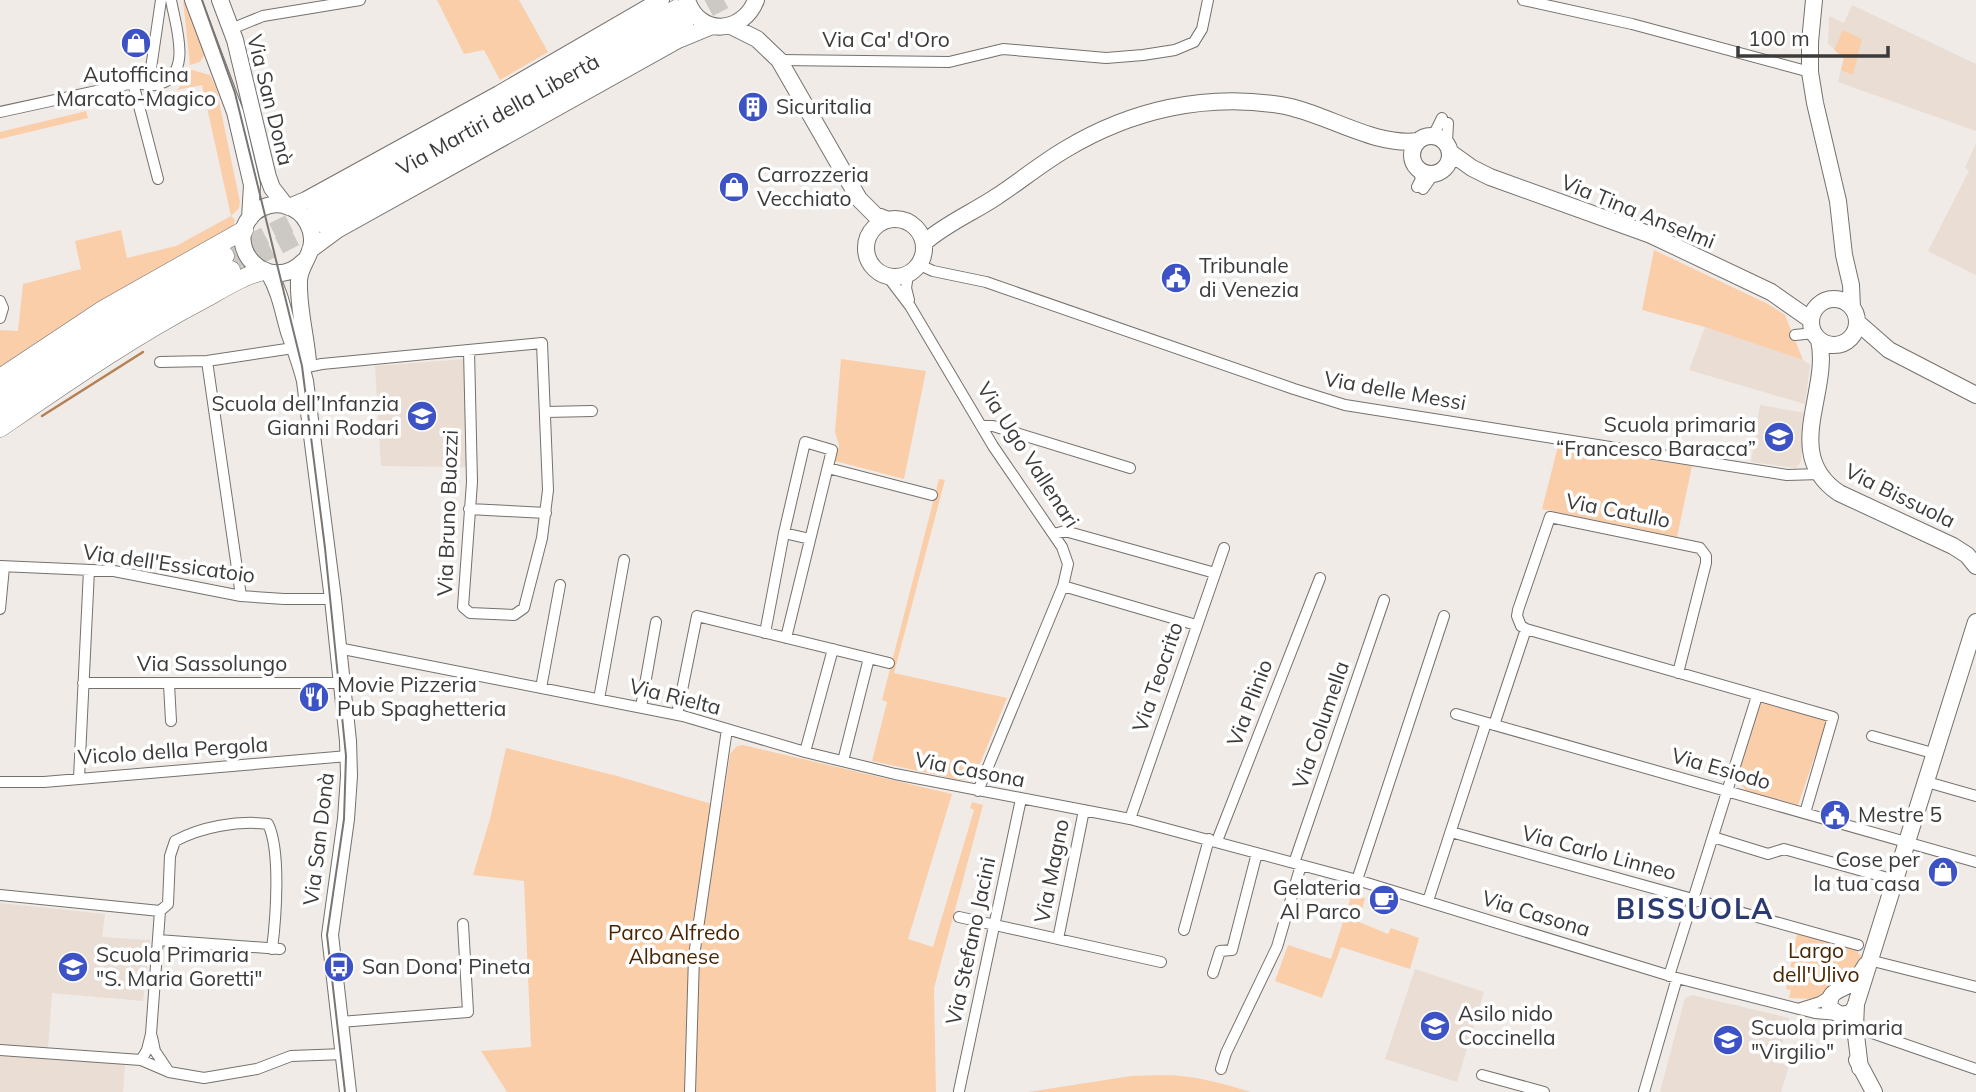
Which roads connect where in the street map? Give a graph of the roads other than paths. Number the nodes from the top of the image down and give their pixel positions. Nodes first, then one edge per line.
1 (161, 0) edge
2 (171, 0) edge
3 (193, 0) edge
4 (220, 0) edge
5 (360, 0) edge
6 (1208, 0) edge
7 (1523, 0) edge
8 (1814, 0) edge
9 (756, 1) edge
10 (677, 7) edge
11 (712, 26) junction
12 (731, 26) junction
13 (231, 29) junction
14 (777, 58) junction
15 (151, 68) junction
16 (1810, 72) junction
17 (132, 83) junction
18 (155, 85) junction
19 (1, 109) edge
20 (1445, 121) dead end
21 (1381, 138) junction
22 (1437, 143) junction
23 (1427, 168) junction
24 (1487, 176) junction
25 (158, 179) dead end
26 (1420, 188) dead end
27 (859, 199) junction
28 (288, 206) junction
29 (319, 216) tunnel mouth
30 (888, 220) junction
31 (950, 223) junction
32 (247, 224) junction
33 (913, 225) junction
34 (868, 238) junction
35 (1844, 255) junction
36 (307, 256) junction
37 (919, 260) junction
38 (267, 272) junction
39 (888, 277) junction
40 (1771, 292) junction
41 (0, 301) edge
42 (1826, 301) junction
43 (910, 306) junction
44 (1854, 315) junction
45 (0, 318) edge
46 (1815, 331) junction
47 (1795, 335) dead end
48 (1844, 343) junction
49 (301, 347) junction
50 (469, 350) junction
51 (1889, 350) junction
52 (208, 361) junction
53 (160, 362) dead end
54 (305, 367) junction
55 (1821, 367) junction
56 (0, 378) edge
57 (0, 394) edge
58 (1976, 395) edge
59 (592, 411) dead end
60 (546, 412) junction
61 (0, 413) edge
62 (981, 426) junction
63 (0, 428) edge
64 (828, 468) junction
65 (1130, 468) dead end
66 (1820, 474) junction
67 (932, 495) dead end
68 (470, 509) junction
69 (546, 513) junction
70 (784, 533) junction
71 (1054, 534) junction
72 (810, 539) junction
73 (1224, 548) dead end
74 (327, 549) junction
75 (624, 560) dead end
76 (1976, 566) edge
77 (2, 567) edge
78 (89, 569) junction
79 (1215, 573) junction
80 (1320, 578) dead end
81 (560, 585) dead end
82 (1063, 586) junction
83 (241, 596) junction
84 (333, 599) junction
85 (1384, 600) dead end
86 (0, 609) edge
87 (1444, 616) dead end
88 (656, 622) dead end
89 (1976, 622) edge
90 (1196, 625) junction
91 (1526, 629) junction
92 (765, 633) junction
93 (786, 638) junction
94 (338, 648) junction
95 (833, 649) junction
96 (869, 658) junction
97 (889, 663) dead end
98 (1678, 673) junction
99 (83, 683) junction
100 (342, 683) junction
101 (169, 684) junction
102 (541, 688) junction
103 (1757, 696) junction
104 (600, 699) junction
105 (641, 707) junction
106 (1455, 714) dead end
107 (677, 715) junction
108 (170, 721) dead end
109 (1490, 724) junction
110 (727, 729) junction
111 (1872, 736) dead end
112 (805, 752) junction
113 (1936, 754) junction
114 (348, 756) junction
115 (842, 761) junction
116 (79, 778) junction
117 (0, 782) edge
118 (1927, 782) junction
119 (978, 791) junction
120 (1727, 791) junction
121 (1976, 796) edge
122 (1021, 799) junction
123 (1084, 810) junction
124 (1805, 813) junction
125 (1130, 819) junction
126 (1451, 832) junction
127 (1713, 838) junction
128 (1213, 840) junction
129 (1907, 842) junction
130 (1257, 853) junction
131 (1976, 862) edge
132 (1298, 864) junction
133 (1357, 880) junction
134 (1895, 880) junction
135 (0, 895) edge
136 (1694, 899) junction
137 (1428, 901) junction
138 (160, 911) junction
139 (959, 917) dead end
140 (463, 924) dead end
141 (995, 925) junction
142 (1184, 930) dead end
143 (1058, 939) junction
144 (158, 940) junction
145 (1858, 945) dead end
146 (1869, 960) junction
147 (1161, 962) dead end
148 (1213, 973) dead end
149 (1673, 977) junction
150 (1976, 987) edge
151 (1836, 992) junction
152 (1856, 1003) junction
153 (1801, 1008) junction
154 (1845, 1021) junction
155 (340, 1022) junction
156 (151, 1034) junction
157 (0, 1050) edge
158 (344, 1054) junction
159 (141, 1060) junction
160 (1221, 1069) dead end
161 (1976, 1069) edge
162 (169, 1072) junction
163 (1482, 1075) dead end
164 (959, 1091) edge
165 (348, 1092) edge
166 (690, 1092) edge
167 (1544, 1092) edge
168 (1644, 1092) edge
169 (1874, 1092) edge

1 - 15 street
2 - 18 street
3 - 32 street, Via San Donà
4 - 13 street, Via San Donà
5 - 13 street
6 - 14 street, Via Ca' d'Oro
7 - 16 street
8 - 16 street
9 - 12 street
9 - 14 street
10 - 11 street
10 - 28 street, Via Martiri della Libertà
10 - 29 main road, Via Martiri della Libertà
11 - 12 street
11 - 36 street, Via Martiri della Libertà
12 - 14 street
13 - 28 street, Via San Donà
14 - 27 street
15 - 17 street
15 - 18 street
16 - 35 street
17 - 18 street
17 - 19 street
17 - 25 street
20 - 22 street
21 - 22 street
21 - 23 street
21 - 31 street
22 - 23 street
22 - 23 street
22 - 24 street
23 - 24 street
23 - 26 street
24 - 40 street, Via Tina Anselmi
27 - 30 street
27 - 34 street
28 - 32 street
28 - 36 street, Via San Donà
30 - 33 street
30 - 34 street
31 - 33 street
31 - 37 street
32 - 38 street, Via San Donà
32 - 56 main road
33 - 37 street
34 - 39 street
35 - 42 street
35 - 44 street
36 - 38 street
36 - 49 street, Via San Donà
37 - 39 street
37 - 43 street, Via Ugo Vallenari
37 - 66 street, Via delle Messi
38 - 49 street, Via San Donà
38 - 63 main road
39 - 43 street, Via Ugo Vallenari
40 - 42 street, Via Tina Anselmi
40 - 46 street, Via Tina Anselmi
41 - 45 street
42 - 44 street
42 - 46 street
43 - 62 street, Via Ugo Vallenari
44 - 48 street
44 - 51 street
46 - 47 street
46 - 48 street
46 - 55 street
48 - 51 street
48 - 55 street
49 - 52 street
49 - 54 street, Via San Donà
50 - 54 street, Via Bruno Buozzi
50 - 60 street, Via Bruno Buozzi
50 - 68 street, Via Bruno Buozzi
51 - 58 street
52 - 53 street
52 - 83 street
54 - 74 street, Via San Donà
54 - 74 street, Via San Donà
55 - 66 street, Via Bissuola
57 - 61 main road
59 - 60 street
60 - 69 street, Via Bruno Buozzi
62 - 65 street
62 - 71 street, Via Ugo Vallenari
64 - 67 street
64 - 70 street
64 - 72 street
66 - 76 street, Via Bissuola
68 - 69 street
68 - 69 street, Via Bruno Buozzi
70 - 72 street
70 - 92 street
71 - 79 street
71 - 82 street, Via Ugo Vallenari
72 - 93 street
73 - 79 street, Via Teocrito
74 - 84 street, Via San Donà
75 - 104 street
77 - 78 street, Via dell'Essicatoio
77 - 86 street
78 - 83 street, Via dell'Essicatoio
78 - 99 street
79 - 90 street, Via Teocrito
80 - 128 street, Via Plinio
81 - 102 street
82 - 90 street
82 - 119 street, Via Ugo Vallenari
83 - 84 street, Via dell'Essicatoio
84 - 94 street, Via San Donà
85 - 132 street, Via Columella
87 - 133 street
88 - 105 street
89 - 113 street
90 - 125 street, Via Teocrito
91 - 98 street
91 - 98 street, Via Catullo
91 - 109 street
92 - 93 street
92 - 107 street
93 - 95 street
94 - 100 street, Via San Donà
94 - 102 street, Via Rielta
95 - 96 street
95 - 112 street
96 - 97 street
96 - 115 street
98 - 103 street
99 - 101 street, Via Sassolungo
99 - 116 street
100 - 101 street, Via Sassolungo
100 - 114 street, Via San Donà
101 - 108 street
102 - 104 street, Via Rielta
103 - 120 street
103 - 124 street
104 - 105 street, Via Rielta
105 - 107 street, Via Rielta
106 - 109 street, Via Esiodo
107 - 110 street, Via Rielta
109 - 120 street, Via Esiodo
109 - 126 street
110 - 112 street, Via Casona
110 - 166 street, Via Rielta
111 - 113 street
112 - 115 street, Via Casona
113 - 118 street
114 - 116 street, Vicolo della Pergola
114 - 155 street, Via San Donà
115 - 119 street, Via Casona
116 - 117 street, Vicolo della Pergola
118 - 121 street
118 - 129 street
119 - 122 street, Via Casona
120 - 124 street, Via Esiodo
120 - 127 street
122 - 123 street, Via Casona
122 - 141 street, Via Stefano Jacini
123 - 125 street, Via Casona
123 - 143 street, Via Magno
124 - 129 street, Via Esiodo
125 - 128 street, Via Casona
126 - 136 street, Via Carlo Linneo
126 - 137 street
127 - 134 street
127 - 136 street
128 - 130 street, Via Casona
128 - 142 street
129 - 131 street, Via Esiodo
129 - 134 street
130 - 132 street, Via Casona
130 - 148 street
132 - 133 street, Via Casona
132 - 160 street
133 - 137 street, Via Casona
134 - 146 street
135 - 138 street
136 - 145 street, Via Carlo Linneo
136 - 149 street
137 - 149 street, Via Casona
138 - 144 street
138 - 144 street
139 - 141 street
140 - 155 street
141 - 143 street
141 - 164 street, Via Stefano Jacini
143 - 147 street
144 - 156 street
146 - 150 street
146 - 151 street
146 - 152 street
149 - 153 street, Via Casona
149 - 168 street
151 - 152 street
151 - 153 street
151 - 154 street
152 - 154 street
153 - 154 street, Via Casona
154 - 161 street, Via Casona
154 - 169 street
155 - 158 street, Via San Donà
156 - 159 street
156 - 162 street
157 - 159 street
158 - 162 street
158 - 165 street, Via San Donà
159 - 162 street
163 - 167 street

